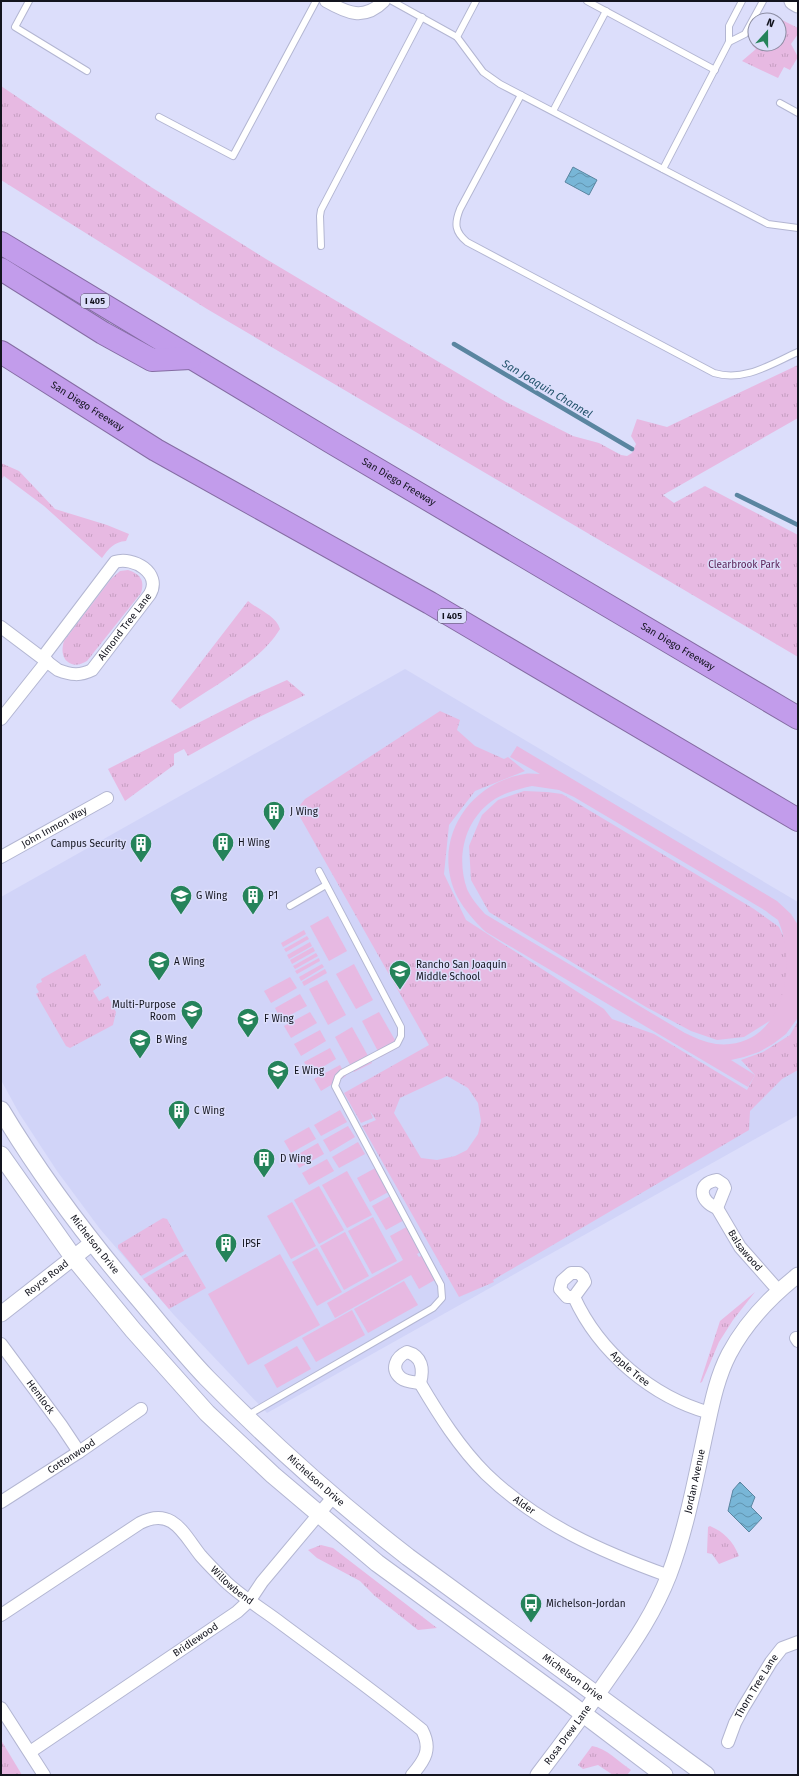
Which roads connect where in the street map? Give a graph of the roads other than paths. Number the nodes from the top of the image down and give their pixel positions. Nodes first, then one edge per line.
1 (29, 1) edge
2 (316, 1) edge
3 (326, 1) edge
4 (384, 1) edge
5 (392, 1) edge
6 (476, 1) edge
7 (587, 1) edge
8 (742, 1) edge
9 (763, 1) edge
10 (793, 1) edge
11 (798, 4) edge
12 (606, 11) junction
13 (422, 17) junction
14 (457, 37) junction
15 (729, 42) junction
16 (715, 70) junction
17 (87, 71) dead end
18 (521, 95) junction
19 (780, 103) dead end
20 (553, 111) junction
21 (798, 113) edge
22 (159, 117) dead end
23 (663, 169) junction
24 (798, 228) edge
25 (1, 243) edge
26 (321, 246) dead end
27 (1, 269) edge
28 (1, 352) edge
29 (798, 352) edge
30 (190, 358) junction
31 (3, 633) edge
32 (45, 660) junction
33 (798, 718) edge
34 (1, 719) edge
35 (107, 798) dead end
36 (798, 820) edge
37 (1, 857) edge
38 (319, 871) dead end
39 (326, 885) junction
40 (290, 906) dead end
41 (1, 1110) edge
42 (1, 1155) edge
43 (717, 1208) dead end
44 (92, 1243) junction
45 (73, 1257) junction
46 (798, 1275) edge
47 (778, 1290) junction
48 (574, 1297) dead end
49 (1, 1314) edge
50 (1, 1344) edge
51 (420, 1383) dead end
52 (141, 1408) dead end
53 (710, 1413) junction
54 (246, 1416) junction
55 (79, 1452) junction
56 (334, 1496) junction
57 (1, 1502) edge
58 (319, 1514) junction
59 (669, 1576) junction
60 (250, 1600) junction
61 (1, 1616) edge
62 (798, 1642) edge
63 (598, 1696) junction
64 (1, 1708) edge
65 (584, 1714) junction
66 (728, 1742) dead end
67 (30, 1752) junction
68 (44, 1775) edge
69 (412, 1775) edge
70 (538, 1775) edge
71 (664, 1775) edge
72 (706, 1775) edge

1 - 17 lane
2 - 22 lane
3 - 4 street
5 - 13 lane
6 - 14 lane
7 - 12 lane
8 - 15 lane
9 - 15 lane
10 - 11 main road
12 - 16 lane
12 - 20 lane
13 - 14 lane
13 - 26 lane
14 - 18 lane
15 - 16 lane
16 - 23 lane
18 - 20 lane
18 - 29 lane
19 - 21 lane
20 - 23 lane
23 - 24 lane
25 - 30 highway, San Diego Freeway / I 405
27 - 30 highway
28 - 36 highway, San Diego Freeway / I 405
30 - 33 highway, San Diego Freeway / I 405
31 - 32 street, Almond Tree Lane
32 - 32 street, Almond Tree Lane
32 - 34 street, Almond Tree Lane
35 - 37 street, John Inmon Way
38 - 39 lane
39 - 40 lane
39 - 54 lane
41 - 44 main road, Michelson Drive
42 - 45 main road
43 - 47 street, Balsawood
44 - 45 street, Royce Road
44 - 54 main road, Michelson Drive
45 - 49 street, Royce Road
45 - 58 main road
46 - 47 street, Jordan Avenue
47 - 53 street, Jordan Avenue
48 - 53 street, Apple Tree
50 - 55 street, Hemlock
51 - 59 street, Alder
52 - 55 street, Cottonwood
53 - 59 street, Jordan Avenue
54 - 56 main road, Michelson Drive
55 - 57 street, Cottonwood
56 - 58 street, Bridlewood
56 - 63 main road, Michelson Drive
58 - 60 street, Bridlewood
58 - 65 main road
59 - 63 street, Jordan Avenue
60 - 61 street, Willowbend
60 - 67 street, Bridlewood
60 - 69 street, Willowbend
62 - 66 street, Thorn Tree Lane
63 - 65 street, Rosa Drew Lane
63 - 72 main road, Michelson Drive
64 - 67 street
65 - 70 street, Rosa Drew Lane
65 - 71 main road
67 - 68 street

